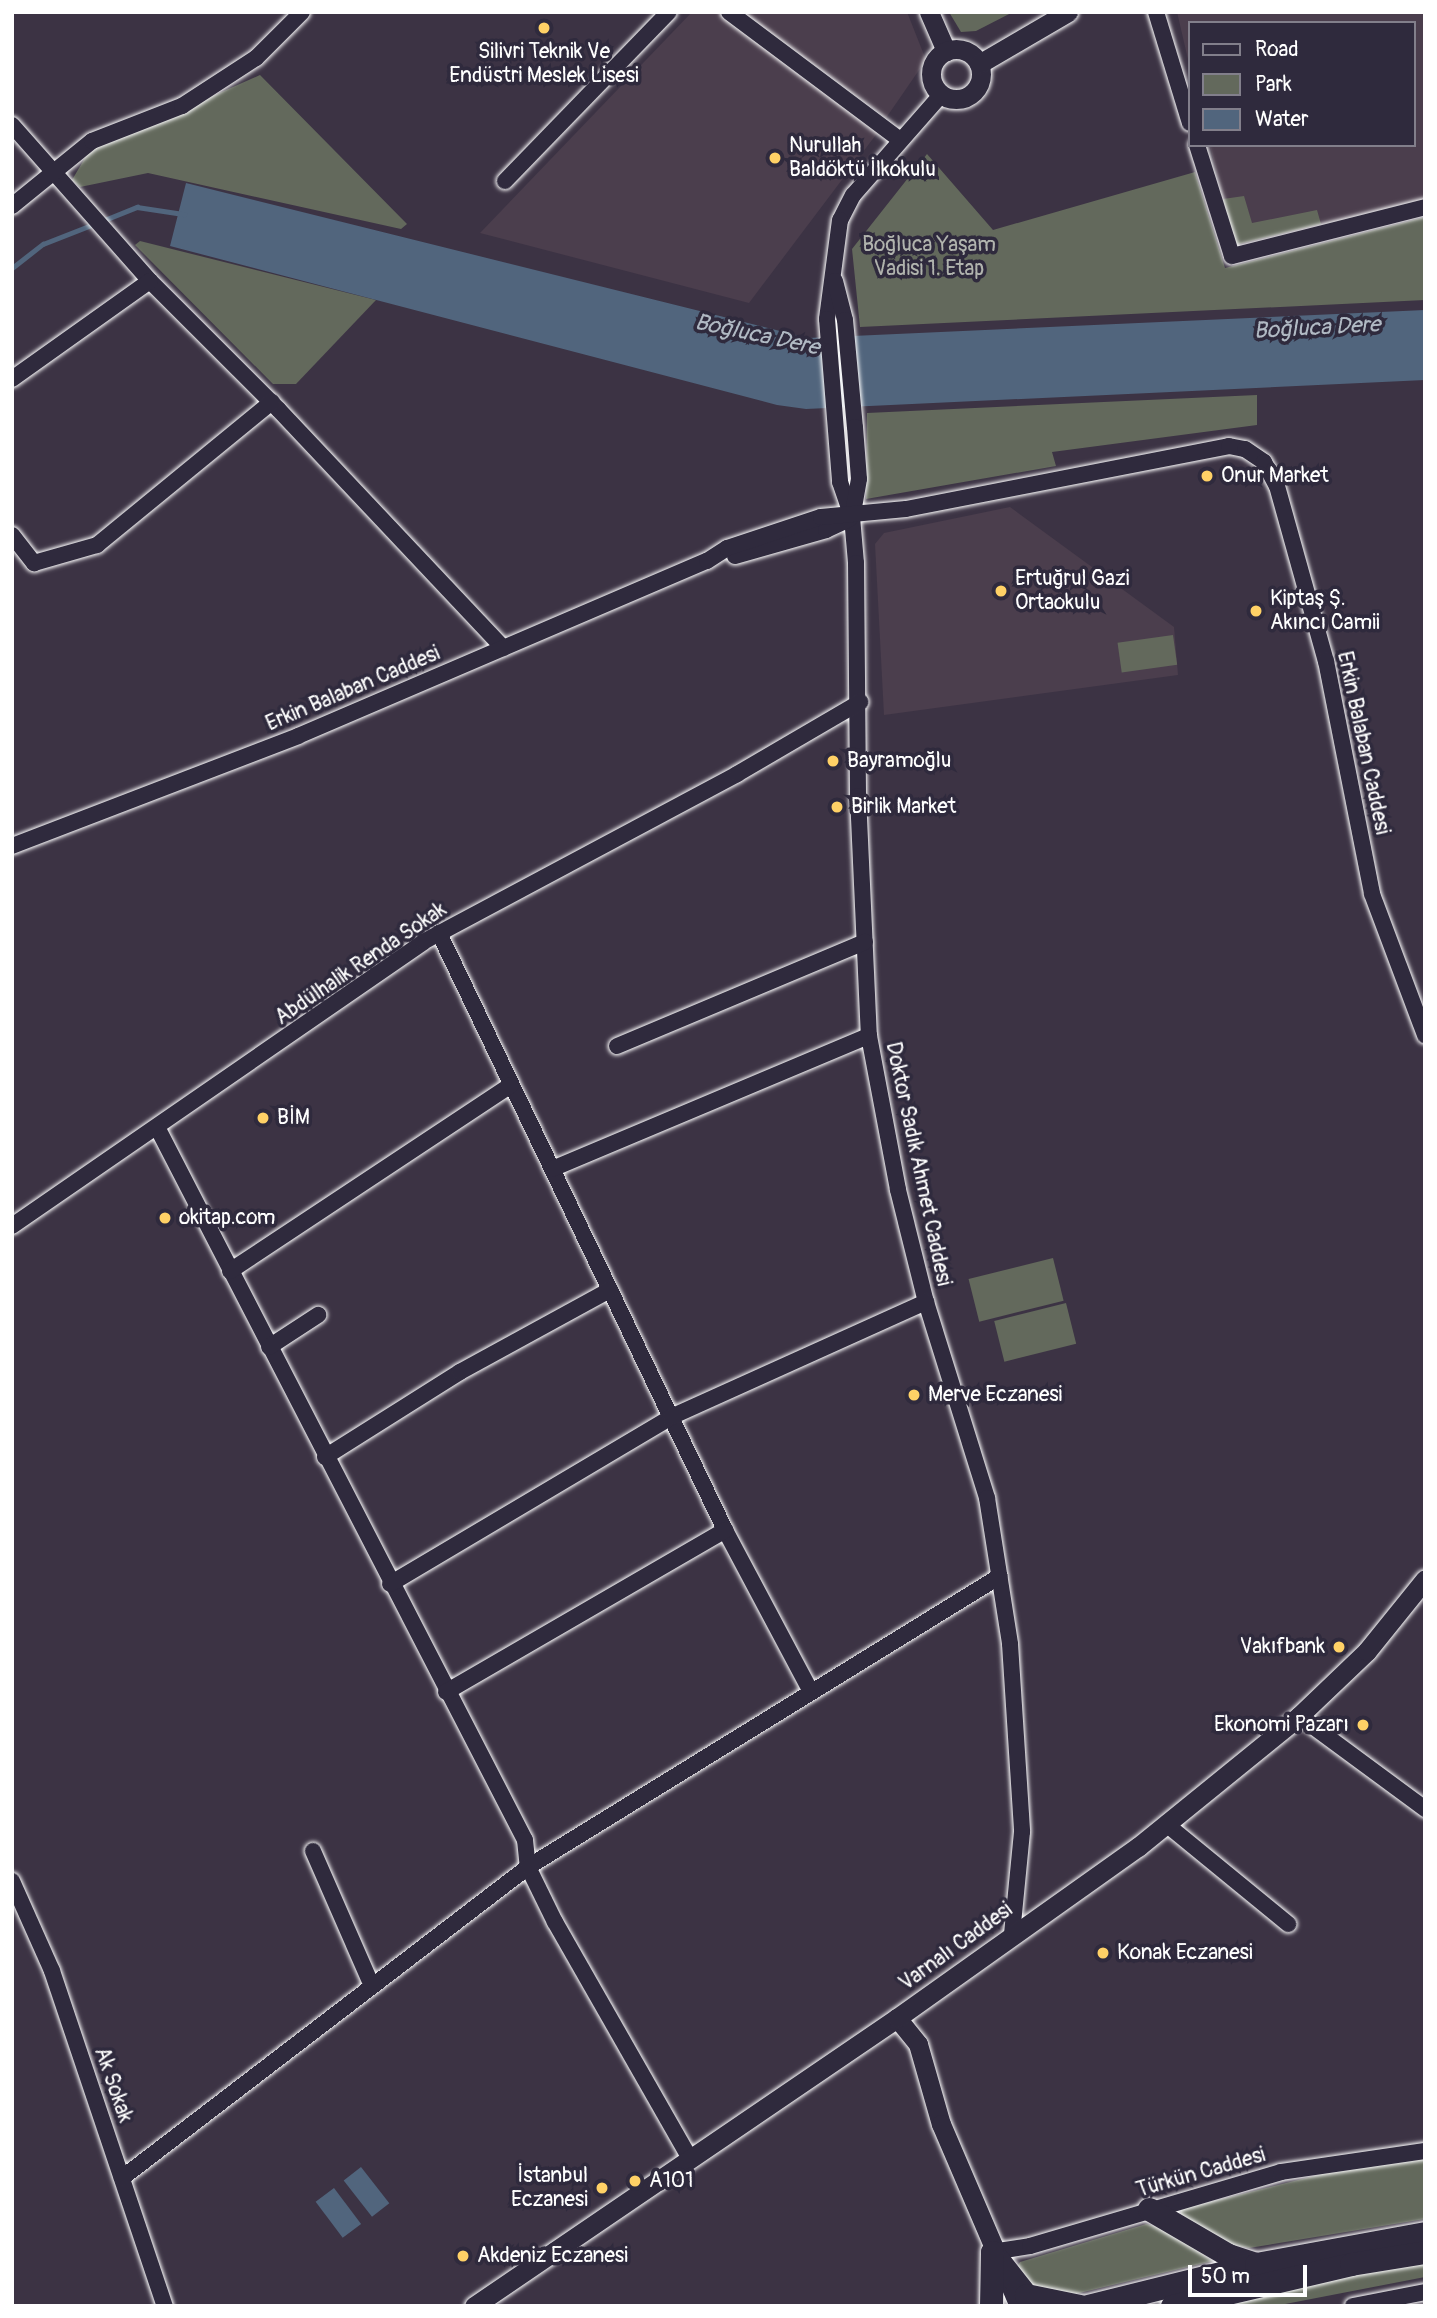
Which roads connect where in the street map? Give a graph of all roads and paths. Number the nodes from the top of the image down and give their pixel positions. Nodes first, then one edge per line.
1 (302, 12) edge
2 (669, 12) edge
3 (729, 12) edge
4 (929, 12) edge
5 (1068, 12) edge
6 (1156, 12) edge
7 (946, 51) junction
8 (979, 64) junction
9 (941, 95) junction
10 (1188, 116) edge
11 (12, 125) edge
12 (900, 140) junction
13 (1198, 147) edge
14 (53, 173) junction
15 (505, 181) dead end
16 (12, 206) edge
17 (1425, 207) edge
18 (833, 273) junction
19 (150, 281) junction
20 (12, 379) edge
21 (272, 402) junction
22 (852, 517) junction
23 (12, 535) edge
24 (503, 648) junction
25 (860, 702) junction
26 (12, 846) edge
27 (439, 933) junction
28 (865, 942) junction
29 (1425, 1035) edge
30 (869, 1036) junction
31 (617, 1046) dead end
32 (511, 1085) junction
33 (158, 1129) junction
34 (552, 1169) junction
35 (12, 1226) edge
36 (230, 1271) junction
37 (610, 1290) junction
38 (926, 1302) junction
39 (318, 1315) dead end
40 (269, 1347) junction
41 (671, 1417) junction
42 (325, 1457) junction
43 (725, 1530) junction
44 (1000, 1576) junction
45 (1425, 1579) edge
46 (390, 1584) junction
47 (446, 1692) junction
48 (811, 1692) junction
49 (1299, 1716) junction
50 (1425, 1809) edge
51 (1166, 1824) junction
52 (313, 1851) dead end
53 (528, 1867) junction
54 (12, 1881) edge
55 (1288, 1924) dead end
56 (1012, 1934) junction
57 (372, 1986) junction
58 (897, 2018) junction
59 (1425, 2151) edge
60 (690, 2159) junction
61 (122, 2178) junction
62 (1149, 2209) junction
63 (1425, 2233) edge
64 (992, 2252) junction
65 (1425, 2252) edge
66 (1256, 2264) junction
67 (1425, 2292) edge
68 (165, 2306) edge
69 (474, 2306) edge
70 (991, 2306) edge
71 (1008, 2306) edge
72 (1019, 2306) edge
73 (1080, 2306) edge
74 (1088, 2306) edge
75 (1172, 2306) edge
76 (1353, 2306) edge

1 - 14 street
2 - 15 street
3 - 12 street
4 - 7 main road
5 - 8 main road
6 - 10 street
7 - 8 main road
7 - 9 main road
8 - 9 main road
9 - 12 street
11 - 14 street
12 - 18 street
13 - 17 street
14 - 16 street
14 - 19 street
18 - 22 street
18 - 22 street
19 - 20 street
19 - 21 street
21 - 23 street
21 - 24 street
22 - 24 street, Erkin Balaban Caddesi
22 - 25 street, Doktor Sadık Ahmet Caddesi
22 - 29 street, Erkin Balaban Caddesi
24 - 26 street, Erkin Balaban Caddesi
25 - 27 street, Abdülhalik Renda Sokak
25 - 28 street, Doktor Sadık Ahmet Caddesi
27 - 32 street
27 - 33 street, Abdülhalik Renda Sokak
28 - 30 street, Doktor Sadık Ahmet Caddesi
28 - 31 street
30 - 34 street
30 - 38 street, Doktor Sadık Ahmet Caddesi
32 - 34 street
32 - 36 street
33 - 35 street, Abdülhalik Renda Sokak
33 - 36 street
34 - 37 street
36 - 40 street
37 - 41 street
37 - 42 street
38 - 41 street
38 - 44 street, Doktor Sadık Ahmet Caddesi
39 - 40 street
40 - 42 street
41 - 43 street
41 - 46 street
42 - 46 street
43 - 47 street
43 - 48 street
44 - 48 street
44 - 56 street, Doktor Sadık Ahmet Caddesi
45 - 49 main road, Varnalı Caddesi
46 - 47 street
47 - 53 street
48 - 53 street
49 - 50 street
49 - 51 main road, Varnalı Caddesi
51 - 55 street
51 - 56 main road, Varnalı Caddesi
52 - 57 street
53 - 57 street
53 - 60 street
54 - 61 street, Ak Sokak
56 - 58 main road, Varnalı Caddesi
57 - 61 street
58 - 60 main road, Varnalı Caddesi
58 - 64 main road
59 - 62 street, Türkün Caddesi
60 - 69 main road, Varnalı Caddesi
61 - 68 street, Ak Sokak
62 - 64 street, Türkün Caddesi
62 - 66 highway
63 - 66 highway
64 - 70 highway
64 - 71 main road
64 - 72 main road
64 - 73 highway
65 - 75 highway
66 - 74 highway
67 - 76 street

